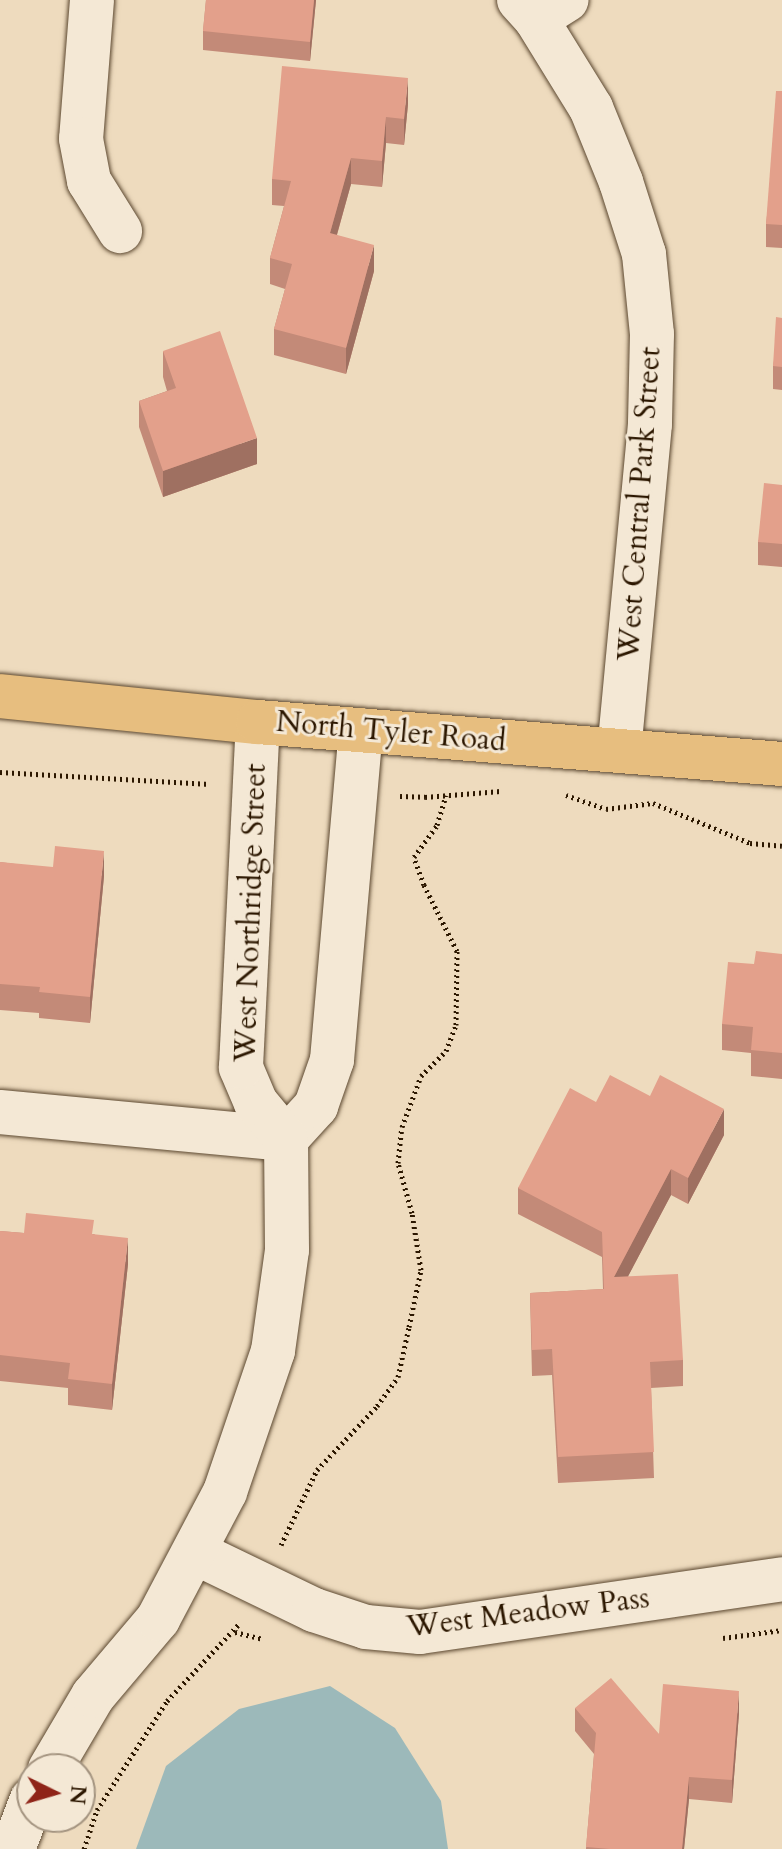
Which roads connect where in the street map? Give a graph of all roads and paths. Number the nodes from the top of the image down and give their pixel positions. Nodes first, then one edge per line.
1 (92, 0) edge
2 (540, 6) edge
3 (120, 231) dead end
4 (0, 696) edge
5 (258, 722) junction
6 (361, 730) junction
7 (619, 751) junction
8 (782, 764) edge
9 (446, 795) dead end
10 (0, 1112) edge
11 (286, 1139) junction
12 (194, 1552) junction
13 (782, 1579) edge
14 (260, 1584) junction
15 (59, 1753) edge
16 (84, 1849) edge

1 - 3 street
2 - 7 street, West Central Park Street
4 - 5 main road, North Tyler Road
5 - 6 main road, North Tyler Road
5 - 11 street, West Northridge Street
6 - 7 main road, North Tyler Road
6 - 11 street
7 - 8 main road, North Tyler Road
9 - 14 path
10 - 11 street
11 - 12 street
12 - 14 street, West Meadow Pass
12 - 15 street
13 - 14 street, West Meadow Pass
14 - 16 path

